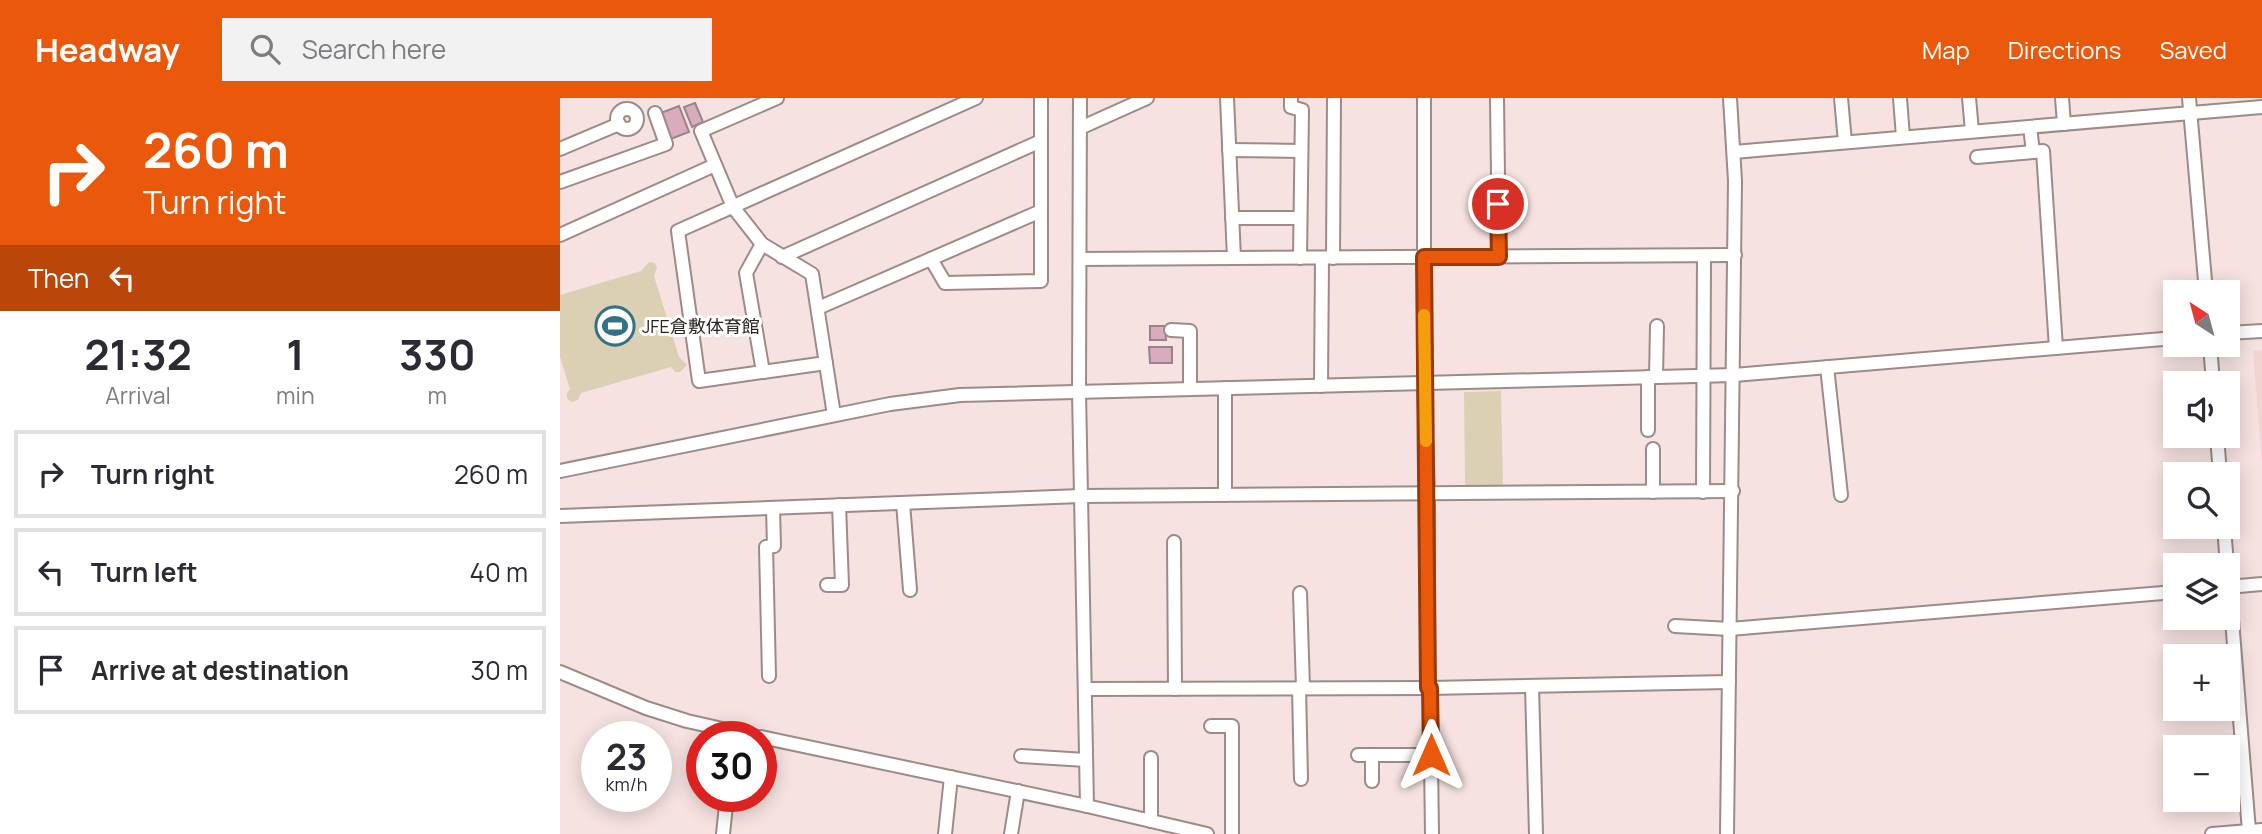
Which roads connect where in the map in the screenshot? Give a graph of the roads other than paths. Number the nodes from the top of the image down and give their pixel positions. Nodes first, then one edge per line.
1 (777, 98) edge
2 (976, 98) edge
3 (1041, 98) edge
4 (1080, 98) edge
5 (1147, 98) edge
6 (1227, 98) edge
7 (1291, 98) edge
8 (1334, 98) edge
9 (1424, 98) edge
10 (1497, 98) edge
11 (1730, 98) edge
12 (1841, 98) edge
13 (1900, 98) edge
14 (1969, 98) edge
15 (2062, 98) edge
16 (2189, 98) edge
17 (2262, 107) edge
18 (655, 113) dead end
19 (2190, 113) junction
20 (619, 124) dead end
21 (2064, 124) junction
22 (2031, 127) junction
23 (1080, 128) junction
24 (1972, 131) junction
25 (1903, 137) junction
26 (1041, 141) junction
27 (1845, 142) junction
28 (560, 149) edge
29 (1229, 150) junction
30 (1301, 151) junction
31 (1734, 152) junction
32 (2033, 152) junction
33 (1977, 157) dead end
34 (715, 165) junction
35 (560, 182) edge
36 (733, 207) junction
37 (1041, 211) junction
38 (1232, 218) junction
39 (1300, 219) junction
40 (560, 235) edge
41 (762, 244) junction
42 (1704, 256) junction
43 (1735, 256) junction
44 (782, 257) junction
45 (1424, 257) junction
46 (1499, 257) junction
47 (1234, 258) junction
48 (1300, 258) junction
49 (1327, 258) junction
50 (931, 259) junction
51 (1080, 259) junction
52 (2205, 280) edge
53 (818, 309) junction
54 (1657, 326) dead end
55 (1171, 330) dead end
56 (2262, 331) edge
57 (2240, 333) edge
58 (2163, 339) edge
59 (2056, 348) junction
60 (826, 363) junction
61 (1827, 367) junction
62 (763, 372) junction
63 (1734, 375) junction
64 (1704, 376) junction
65 (1652, 377) junction
66 (1424, 383) junction
67 (1321, 386) junction
68 (1225, 388) junction
69 (1191, 389) junction
70 (1079, 392) junction
71 (834, 415) junction
72 (1648, 430) dead end
73 (1653, 449) dead end
74 (560, 471) edge
75 (1732, 491) junction
76 (1653, 492) junction
77 (1703, 492) junction
78 (1428, 494) junction
79 (1225, 495) junction
80 (1841, 495) dead end
81 (1081, 496) junction
82 (903, 503) junction
83 (839, 505) junction
84 (773, 508) junction
85 (560, 516) edge
86 (1174, 542) dead end
87 (2262, 584) edge
88 (827, 585) dead end
89 (842, 585) junction
90 (856, 585) dead end
91 (2240, 586) edge
92 (910, 590) dead end
93 (1300, 593) dead end
94 (2163, 593) edge
95 (1675, 626) dead end
96 (1730, 629) junction
97 (2233, 630) edge
98 (560, 672) edge
99 (769, 676) dead end
100 (1729, 682) junction
101 (1532, 686) junction
102 (1301, 688) junction
103 (1429, 688) junction
104 (1085, 689) junction
105 (1175, 689) junction
106 (687, 721) edge
107 (1211, 726) dead end
108 (777, 741) edge
109 (1358, 755) dead end
110 (1372, 755) junction
111 (1431, 755) junction
112 (1021, 756) dead end
113 (1151, 758) dead end
114 (1086, 760) junction
115 (951, 777) junction
116 (1301, 779) dead end
117 (1372, 781) dead end
118 (1018, 791) junction
119 (1087, 806) junction
120 (725, 812) edge
121 (1151, 821) junction
122 (1172, 830) edge
123 (2256, 831) edge
124 (723, 834) edge
125 (945, 834) edge
126 (1011, 834) edge
127 (1207, 834) edge
128 (1232, 834) edge
129 (1432, 834) edge
130 (1536, 834) edge
131 (1727, 834) edge
132 (2212, 834) edge

1 - 34 street
2 - 36 street
3 - 26 street
4 - 23 street
5 - 23 street
6 - 29 street
7 - 30 street
8 - 49 street
9 - 45 street
10 - 46 street
11 - 31 street
12 - 27 street
13 - 25 street
14 - 24 street
15 - 21 street
16 - 19 street
17 - 19 street
18 - 35 street
19 - 21 street
19 - 52 street
20 - 28 street
21 - 22 street
22 - 24 street
22 - 32 street
23 - 51 street
24 - 25 street
25 - 27 street
26 - 37 street
26 - 44 street
27 - 31 street
29 - 30 street
29 - 38 street
30 - 39 street
31 - 43 street
32 - 33 street
32 - 59 street
34 - 36 street
34 - 40 street
36 - 41 street
36 - 62 street
37 - 50 street
37 - 50 street
38 - 39 street
38 - 47 street
39 - 48 street
41 - 44 street
41 - 62 street
42 - 43 street
42 - 46 street
42 - 64 street
43 - 63 street
44 - 53 street
45 - 46 street
45 - 49 street
45 - 66 street
47 - 48 street
47 - 51 street
48 - 49 street
49 - 67 street
50 - 53 street
51 - 70 street
53 - 60 street
54 - 65 street
55 - 69 street
56 - 57 street
58 - 59 street
59 - 61 street
60 - 62 street
60 - 71 street
61 - 63 street
61 - 80 street
63 - 64 street
63 - 75 street
64 - 65 street
64 - 77 street
65 - 66 street
65 - 72 street
66 - 67 street
66 - 78 street
67 - 68 street
68 - 69 street
68 - 79 street
69 - 70 street
70 - 71 street
70 - 81 street
71 - 74 street
73 - 76 street
75 - 77 street
75 - 96 street
76 - 77 street
76 - 78 street
78 - 79 street
78 - 103 street
79 - 81 street
81 - 82 street
81 - 104 street
82 - 83 street
82 - 92 street
83 - 84 street
83 - 89 street
84 - 85 street
84 - 99 street
86 - 105 street
87 - 91 street
88 - 89 street
89 - 90 street
93 - 102 street
94 - 96 street
95 - 96 street
96 - 100 street
97 - 123 street
98 - 106 street
100 - 101 street
100 - 131 street
101 - 103 street
101 - 130 street
102 - 103 street
102 - 105 street
102 - 116 street
103 - 111 street
104 - 105 street
104 - 114 street
107 - 128 street
108 - 115 street
109 - 110 street
110 - 111 street
110 - 117 street
111 - 129 street
112 - 114 street
113 - 121 street
114 - 119 street
115 - 118 street
115 - 125 street
118 - 119 street
118 - 126 street
119 - 121 street
120 - 124 street
121 - 122 street
122 - 127 street
123 - 132 street

